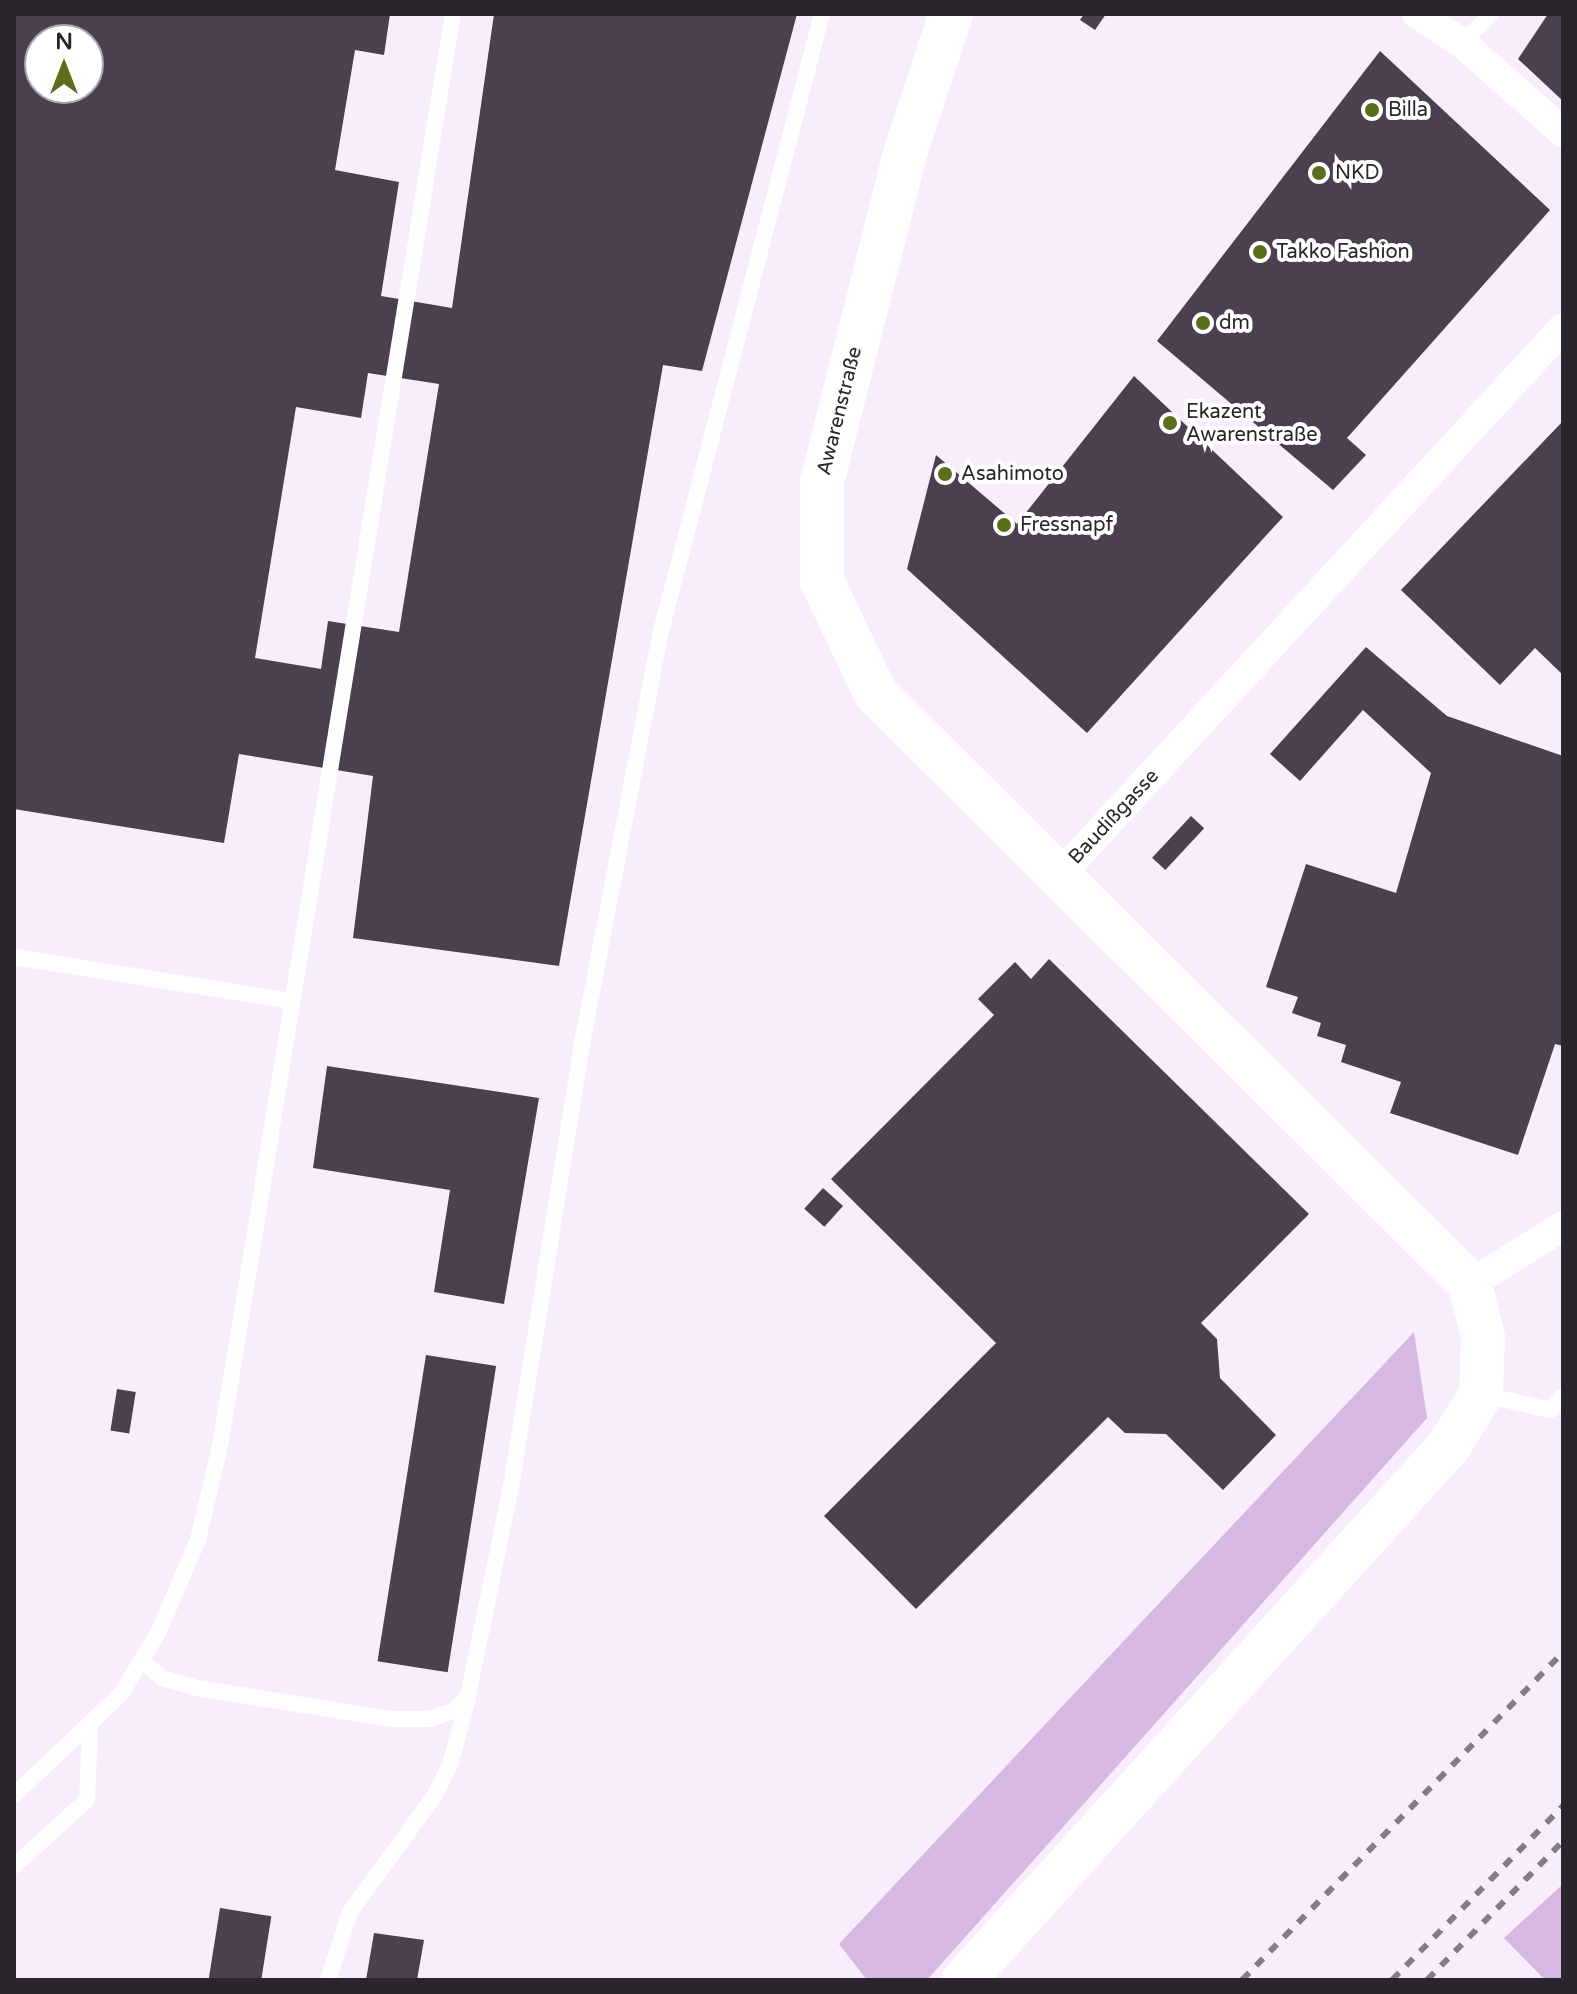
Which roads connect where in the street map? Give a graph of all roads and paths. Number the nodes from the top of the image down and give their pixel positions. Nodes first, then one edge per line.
1 (453, 14) edge
2 (822, 14) edge
3 (951, 14) edge
4 (1417, 14) edge
5 (1491, 14) edge
6 (1462, 43) junction
7 (1563, 132) edge
8 (1563, 328) edge
9 (1057, 878) junction
10 (14, 957) edge
11 (293, 1001) junction
12 (1563, 1226) edge
13 (1470, 1284) junction
14 (1481, 1394) junction
15 (1563, 1396) edge
16 (143, 1662) junction
17 (468, 1696) junction
18 (90, 1728) junction
19 (14, 1795) edge
20 (14, 1866) edge
21 (328, 1980) edge
22 (964, 1980) edge

1 - 11 lane
2 - 17 lane
3 - 9 street, Awarenstraße
4 - 6 street
5 - 6 lane
6 - 7 street
8 - 9 street, Baudißgasse
9 - 13 street, Baudißgasse
10 - 11 lane
11 - 16 lane
12 - 13 street
13 - 14 street
14 - 15 lane
14 - 22 street
16 - 17 lane
16 - 18 lane
17 - 21 lane
18 - 19 lane
18 - 20 lane

